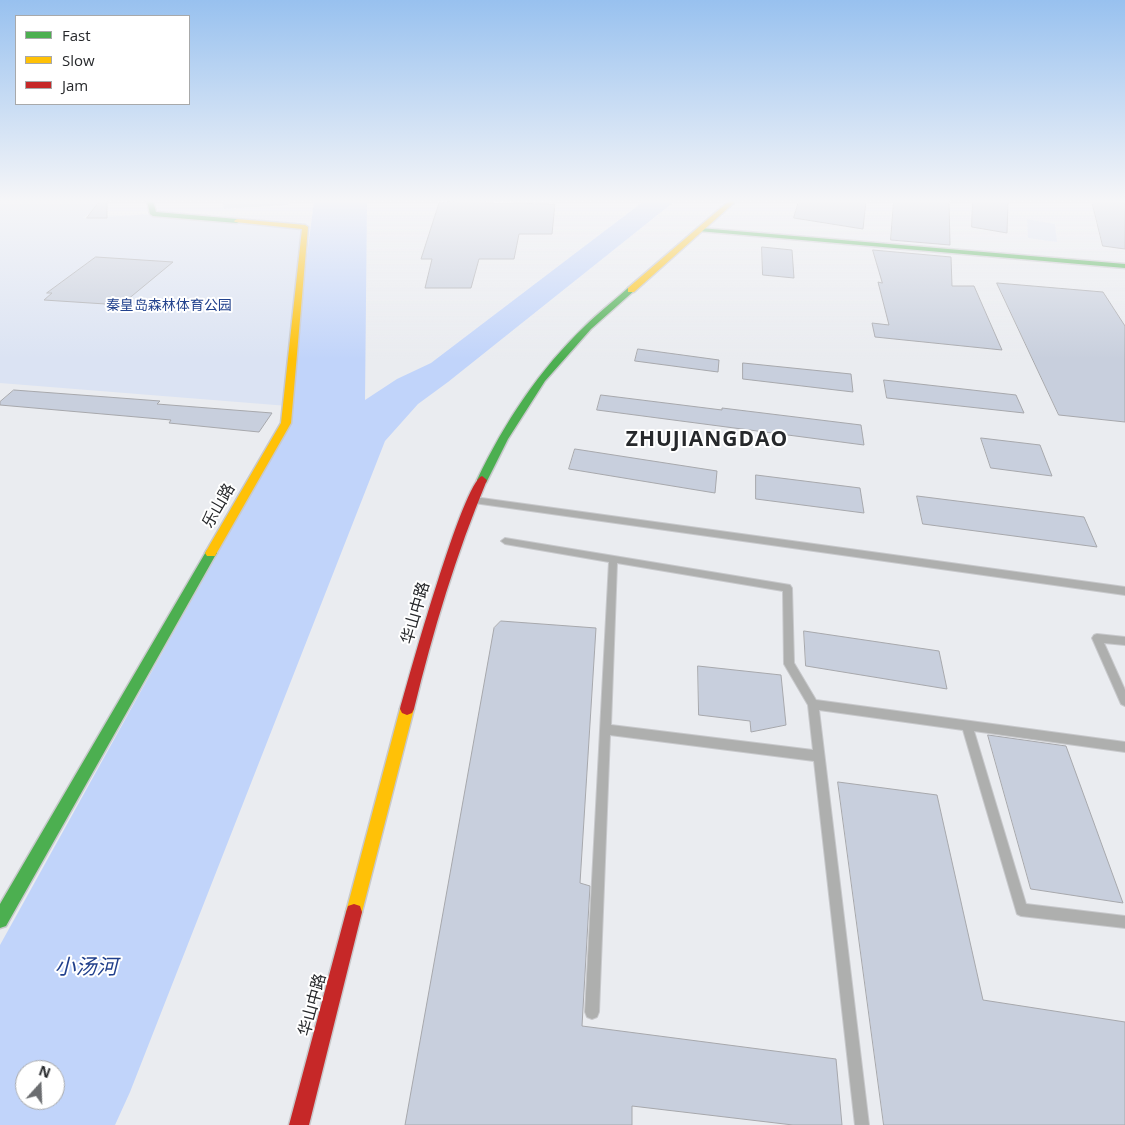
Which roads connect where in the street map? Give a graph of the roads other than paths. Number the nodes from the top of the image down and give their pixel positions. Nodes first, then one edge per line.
1 (303, 254) edge
2 (673, 254) edge
3 (977, 254) edge
4 (1125, 266) edge
5 (472, 499) junction
6 (505, 541) dead end
7 (613, 559) junction
8 (1125, 591) edge
9 (1125, 641) edge
10 (1125, 701) edge
11 (813, 704) junction
12 (967, 726) junction
13 (605, 729) junction
14 (1125, 747) edge
15 (819, 756) junction
16 (0, 920) edge
17 (1125, 922) edge
18 (592, 1012) dead end
19 (299, 1125) edge
20 (862, 1125) edge

1 - 16 street, 乐山路
2 - 5 street, 华山中路
3 - 4 street
5 - 8 lane
5 - 19 street, 华山中路
6 - 7 lane
7 - 11 lane
7 - 13 lane
9 - 10 lane
11 - 12 lane
11 - 15 lane
12 - 14 lane
12 - 17 lane
13 - 15 lane
13 - 18 lane
15 - 20 lane

